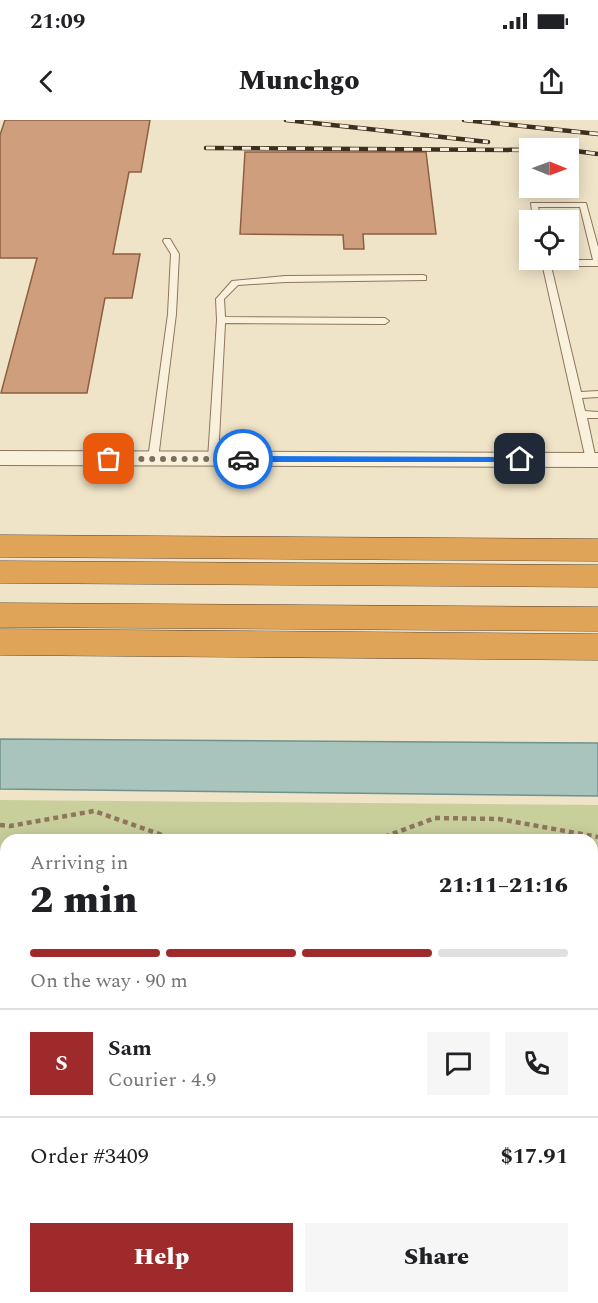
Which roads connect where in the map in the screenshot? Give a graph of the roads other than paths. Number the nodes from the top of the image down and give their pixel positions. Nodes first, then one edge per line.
1 (535, 210) edge
2 (167, 241) dead end
3 (579, 262) edge
4 (598, 263) edge
5 (548, 270) edge
6 (423, 278) dead end
7 (221, 320) junction
8 (385, 321) dead end
9 (598, 394) edge
10 (577, 395) junction
11 (581, 414) junction
12 (598, 415) edge
13 (0, 458) edge
14 (153, 459) junction
15 (213, 459) junction
16 (595, 460) edge
17 (0, 546) edge
18 (598, 550) edge
19 (0, 572) edge
20 (598, 576) edge
21 (0, 615) edge
22 (598, 619) edge
23 (0, 642) edge
24 (598, 647) edge

1 - 4 lane
2 - 14 lane
3 - 4 lane
5 - 10 lane
6 - 7 lane
7 - 8 lane
7 - 15 lane
9 - 10 lane
10 - 11 lane
11 - 12 lane
11 - 16 lane
13 - 14 street
14 - 15 street
15 - 16 street
17 - 18 highway
19 - 20 highway
21 - 22 highway
23 - 24 highway

